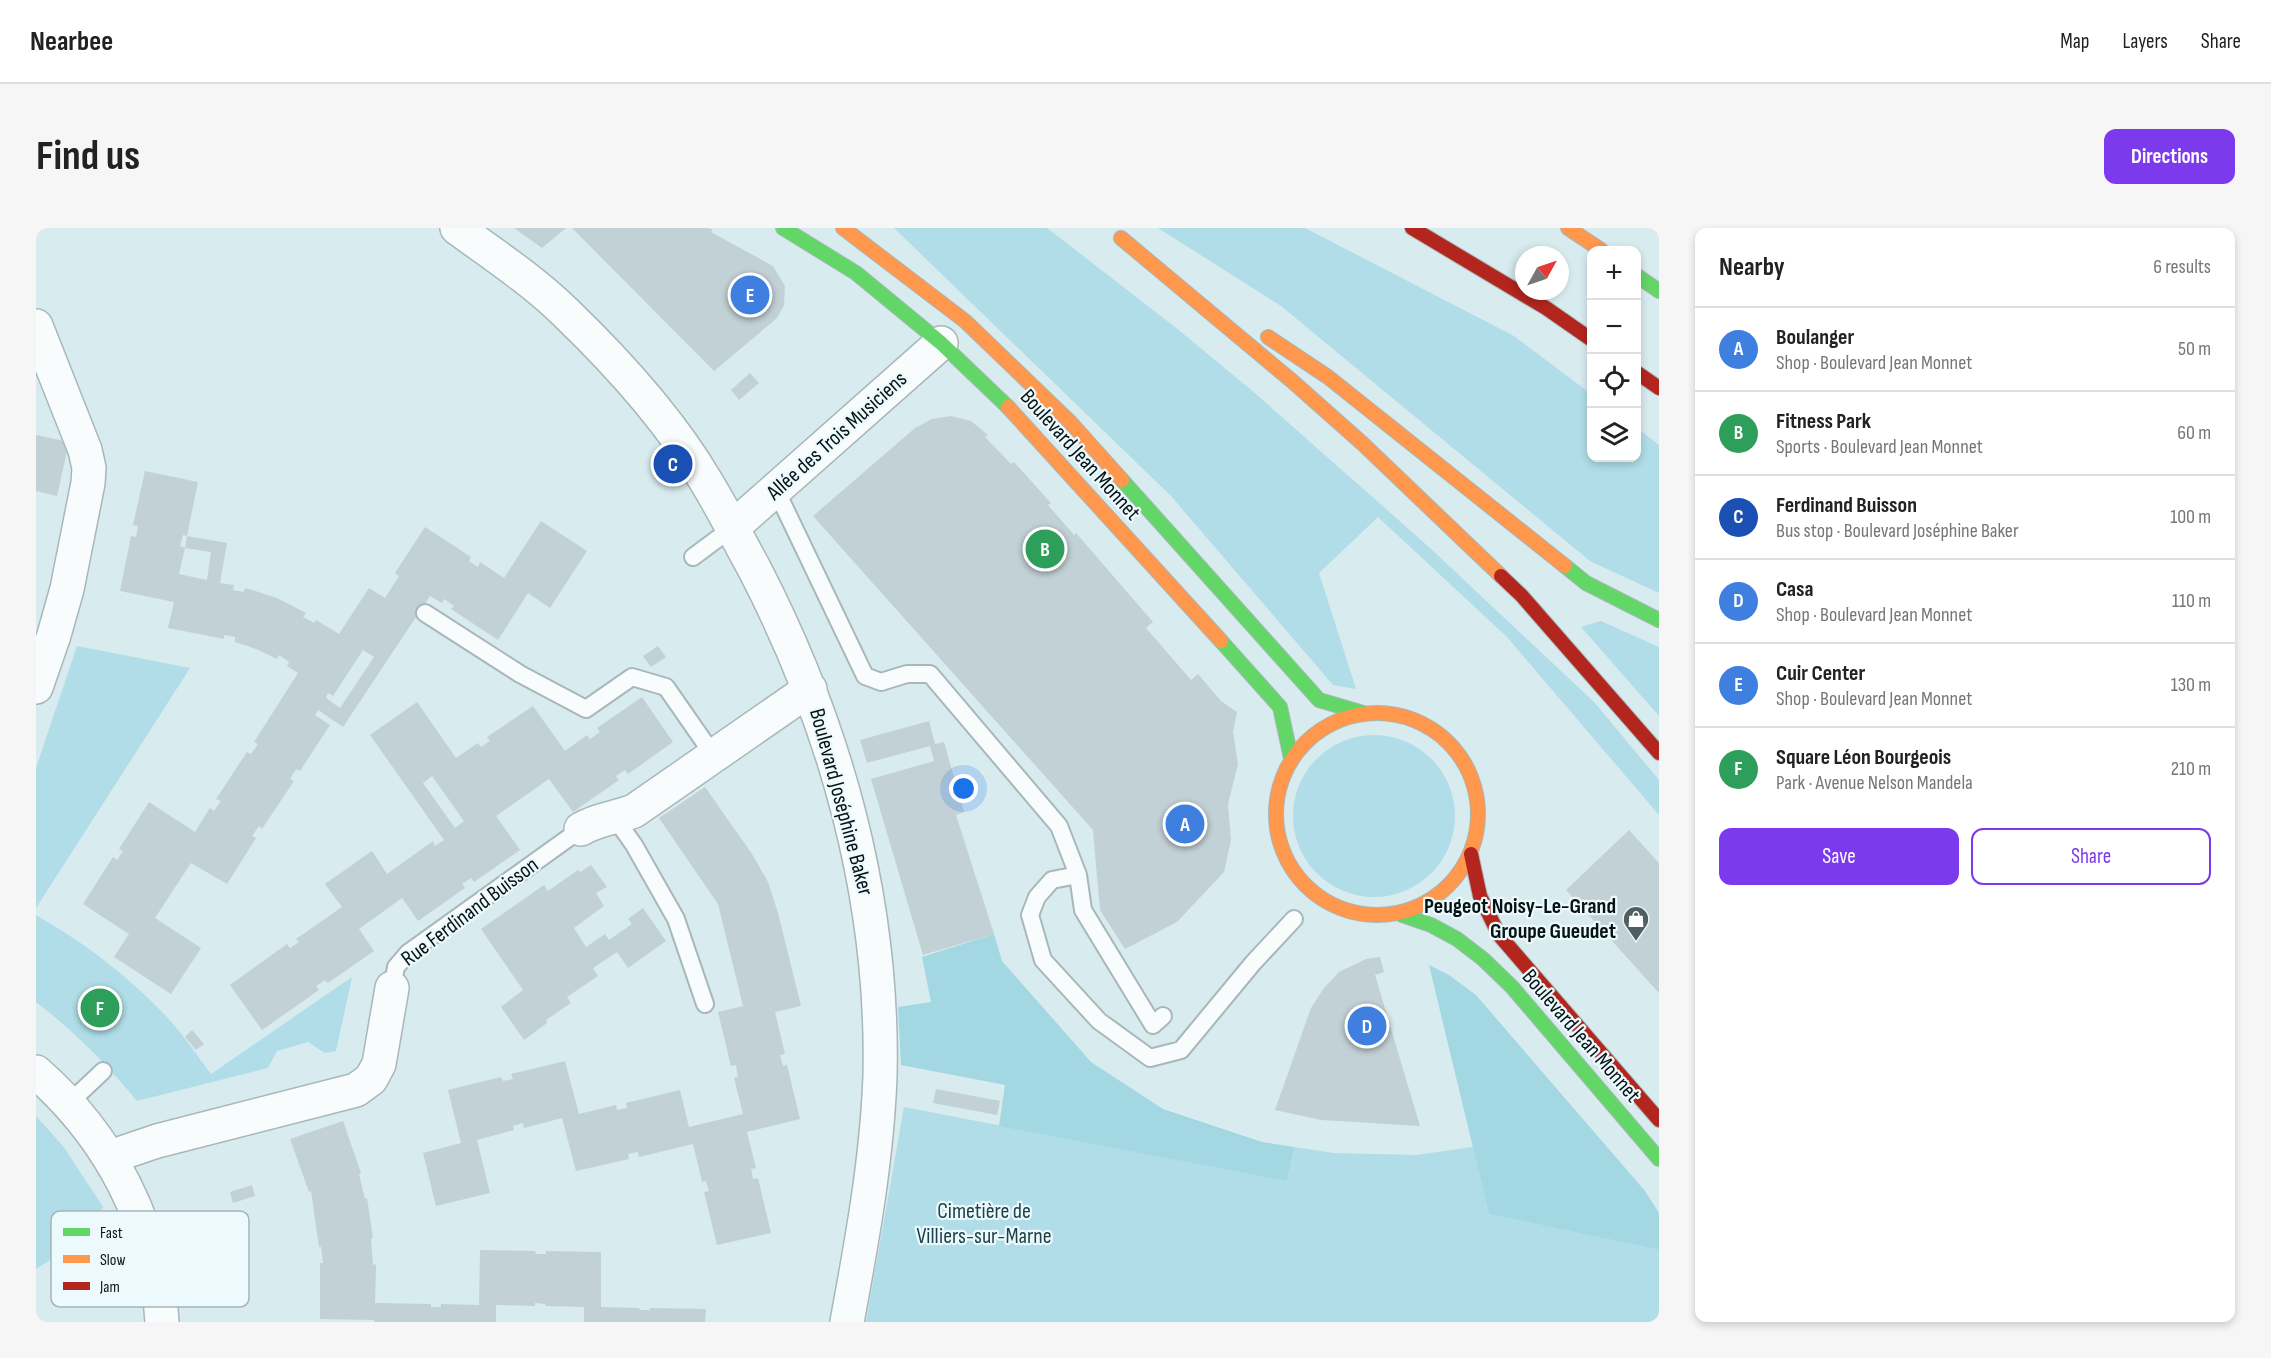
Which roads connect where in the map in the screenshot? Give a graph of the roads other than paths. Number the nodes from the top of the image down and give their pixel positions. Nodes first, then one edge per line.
1 (457, 228) edge
2 (783, 228) edge
3 (843, 228) edge
4 (1412, 228) edge
5 (1568, 228) edge
6 (1595, 246) edge
7 (1641, 278) edge
8 (1659, 291) edge
9 (1229, 310) dead end
10 (36, 326) edge
11 (1259, 330) dead end
12 (1587, 337) edge
13 (941, 343) junction
14 (1641, 375) edge
15 (1659, 388) edge
16 (776, 490) junction
17 (732, 528) junction
18 (693, 556) dead end
19 (425, 613) dead end
20 (1654, 618) edge
21 (36, 687) edge
22 (810, 689) junction
23 (1363, 713) junction
24 (1659, 753) edge
25 (714, 756) junction
26 (1291, 758) junction
27 (615, 818) junction
28 (581, 829) joint
29 (1471, 854) junction
30 (1078, 875) junction
31 (1402, 915) junction
32 (1294, 919) dead end
33 (393, 988) joint
34 (705, 1004) dead end
35 (1163, 1016) dead end
36 (36, 1071) edge
37 (103, 1071) dead end
38 (68, 1104) junction
39 (1659, 1120) edge
40 (110, 1157) junction
41 (1659, 1158) edge
42 (137, 1211) edge
43 (160, 1307) edge
44 (162, 1322) edge
45 (847, 1322) edge

1 - 17 street, Boulevard Joséphine Baker
2 - 13 main road, Boulevard Jean Monnet
3 - 23 main road, Boulevard Jean Monnet
4 - 12 main road
5 - 6 main road
7 - 8 main road
9 - 24 main road
10 - 21 street
11 - 20 main road
13 - 16 street, Allée des Trois Musiciens
13 - 26 main road, Boulevard Jean Monnet
14 - 15 main road
16 - 17 street, Allée des Trois Musiciens
16 - 30 lane
17 - 18 lane
17 - 22 street, Boulevard Joséphine Baker
19 - 25 lane
22 - 25 street, Rue Ferdinand Buisson
22 - 45 street, Boulevard Joséphine Baker
23 - 26 main road, Boulevard Jean Monnet
23 - 29 main road, Boulevard Jean Monnet
25 - 27 street, Rue Ferdinand Buisson
26 - 31 main road, Boulevard Jean Monnet
27 - 28 street, Rue Ferdinand Buisson
27 - 34 lane
28 - 33 lane, Rue Ferdinand Buisson
29 - 31 main road, Boulevard Jean Monnet
29 - 39 main road, Boulevard Jean Monnet
30 - 32 lane
30 - 35 lane
31 - 41 main road, Boulevard Jean Monnet
33 - 40 street, Rue Ferdinand Buisson
36 - 38 street
37 - 38 lane
38 - 40 street
40 - 42 street
43 - 44 street

